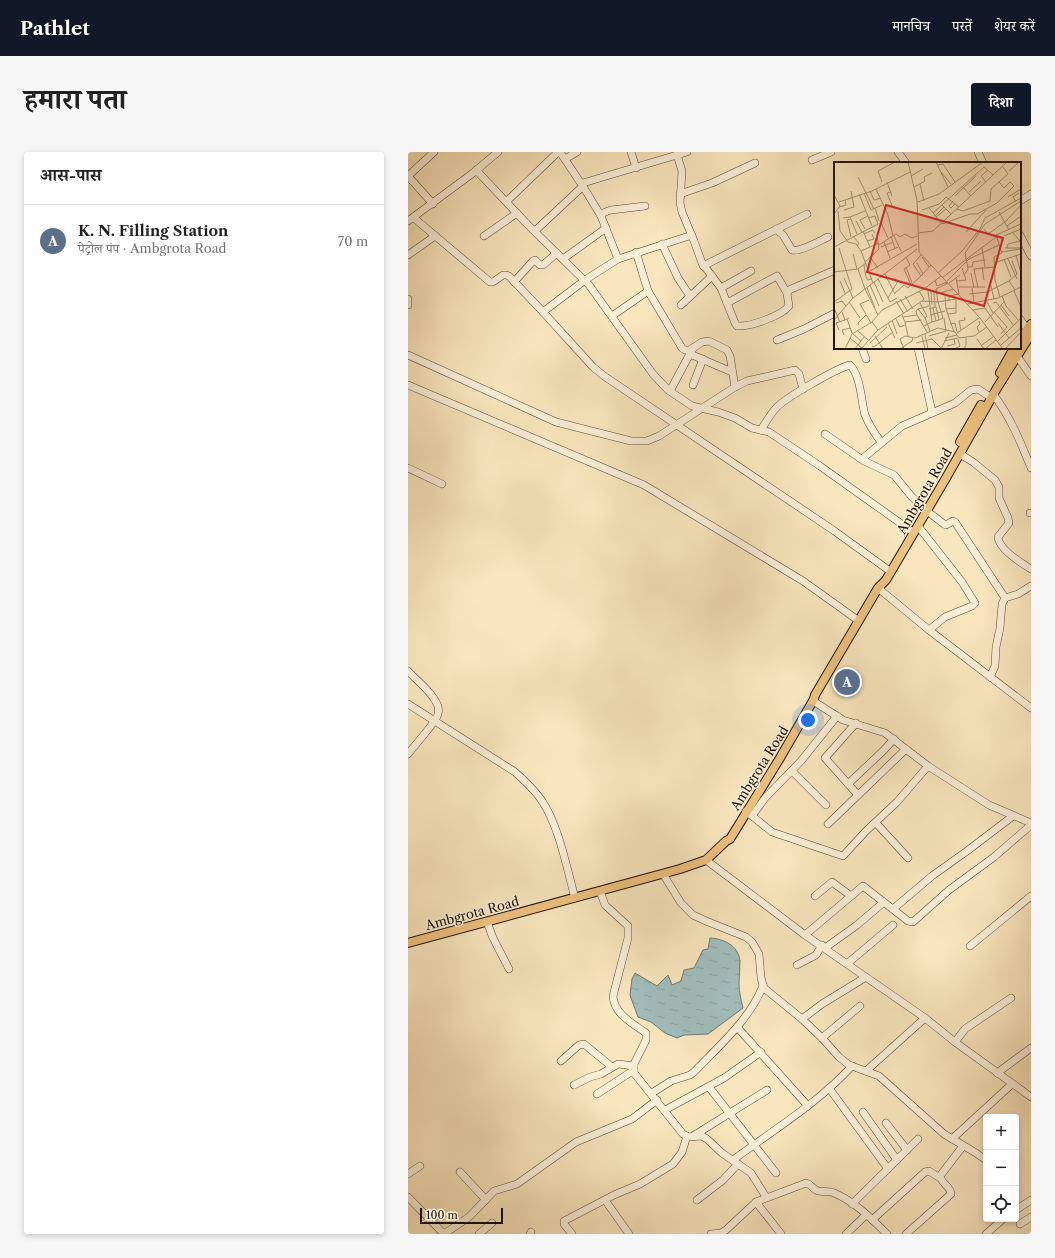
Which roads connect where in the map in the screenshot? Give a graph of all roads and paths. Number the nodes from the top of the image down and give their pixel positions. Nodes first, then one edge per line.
1 (434, 152) edge
2 (498, 152) edge
3 (559, 152) edge
4 (577, 152) edge
5 (631, 152) edge
6 (687, 152) edge
7 (831, 152) edge
8 (898, 152) edge
9 (978, 152) edge
10 (672, 155) edge
11 (565, 159) junction
12 (812, 160) dead end
13 (905, 162) edge
14 (983, 162) edge
15 (755, 163) dead end
16 (636, 168) junction
17 (476, 170) junction
18 (408, 176) edge
19 (582, 185) junction
20 (680, 194) junction
21 (1031, 194) edge
22 (1021, 200) edge
23 (507, 201) junction
24 (433, 204) junction
25 (645, 206) dead end
26 (517, 213) junction
27 (600, 214) junction
28 (808, 214) dead end
29 (411, 220) edge
30 (606, 228) junction
31 (776, 229) junction
32 (535, 231) junction
33 (692, 235) junction
34 (435, 236) junction
35 (484, 236) dead end
36 (828, 237) dead end
37 (662, 244) junction
38 (1023, 247) edge
39 (636, 252) junction
40 (557, 253) junction
41 (408, 255) edge
42 (1031, 256) edge
43 (563, 259) junction
44 (618, 259) junction
45 (703, 266) junction
46 (834, 270) edge
47 (751, 271) dead end
48 (712, 276) junction
49 (585, 280) junction
50 (514, 282) junction
51 (721, 288) junction
52 (648, 291) junction
53 (787, 293) junction
54 (690, 296) junction
55 (408, 299) edge
56 (727, 303) junction
57 (408, 305) edge
58 (681, 305) dead end
59 (543, 312) junction
60 (834, 314) edge
61 (612, 316) junction
62 (1021, 320) edge
63 (1030, 329) edge
64 (1021, 338) edge
65 (777, 340) dead end
66 (1021, 344) edge
67 (862, 349) edge
68 (918, 349) edge
69 (692, 351) junction
70 (1016, 352) edge
71 (408, 355) edge
72 (703, 359) junction
73 (866, 359) dead end
74 (732, 372) junction
75 (1031, 376) edge
76 (408, 385) edge
77 (693, 385) dead end
78 (736, 387) junction
79 (803, 389) junction
80 (670, 391) junction
81 (990, 395) junction
82 (703, 408) junction
83 (932, 412) junction
84 (678, 425) junction
85 (761, 430) junction
86 (824, 434) dead end
87 (881, 442) junction
88 (960, 454) junction
89 (862, 459) junction
90 (408, 468) edge
91 (1031, 468) edge
92 (442, 484) dead end
93 (925, 509) junction
94 (918, 526) junction
95 (910, 530) junction
96 (886, 569) junction
97 (1031, 569) edge
98 (880, 586) junction
99 (1031, 586) edge
100 (1005, 598) junction
101 (859, 621) junction
102 (929, 630) junction
103 (408, 672) edge
104 (990, 677) junction
105 (813, 699) junction
106 (408, 704) edge
107 (1031, 708) edge
108 (837, 716) junction
109 (435, 721) junction
110 (856, 723) junction
111 (894, 739) junction
112 (906, 749) junction
113 (408, 754) edge
114 (928, 766) junction
115 (792, 771) junction
116 (848, 784) junction
117 (858, 795) junction
118 (826, 805) dead end
119 (749, 814) junction
120 (1012, 816) junction
121 (876, 823) junction
122 (828, 824) dead end
123 (1031, 824) edge
124 (726, 841) junction
125 (908, 858) dead end
126 (706, 860) junction
127 (663, 874) junction
128 (600, 891) junction
129 (815, 896) dead end
130 (851, 896) junction
131 (1031, 896) edge
132 (575, 898) junction
133 (884, 902) junction
134 (893, 909) junction
135 (487, 922) junction
136 (893, 925) dead end
137 (805, 935) junction
138 (408, 943) edge
139 (970, 946) dead end
140 (824, 947) junction
141 (848, 963) junction
142 (797, 965) dead end
143 (509, 969) dead end
144 (866, 977) junction
145 (763, 986) junction
146 (1011, 998) dead end
147 (860, 1006) dead end
148 (925, 1018) junction
149 (802, 1019) junction
150 (737, 1027) junction
151 (822, 1038) junction
152 (955, 1042) junction
153 (1031, 1048) edge
154 (761, 1052) junction
155 (561, 1061) dead end
156 (852, 1066) junction
157 (612, 1067) junction
158 (634, 1068) junction
159 (866, 1071) junction
160 (997, 1073) junction
161 (1012, 1084) junction
162 (574, 1085) dead end
163 (709, 1087) junction
164 (829, 1088) junction
165 (767, 1090) dead end
166 (652, 1093) junction
167 (597, 1094) dead end
168 (1031, 1097) edge
169 (657, 1100) junction
170 (808, 1106) junction
171 (665, 1110) junction
172 (864, 1112) dead end
173 (730, 1113) junction
174 (886, 1123) dead end
175 (689, 1137) junction
176 (918, 1139) dead end
177 (952, 1139) junction
178 (754, 1144) junction
179 (963, 1146) junction
180 (907, 1150) junction
181 (983, 1158) edge
182 (897, 1160) junction
183 (735, 1162) junction
184 (420, 1166) dead end
185 (888, 1169) junction
186 (460, 1172) dead end
187 (776, 1173) dead end
188 (408, 1174) edge
189 (940, 1178) junction
190 (408, 1197) edge
191 (766, 1197) junction
192 (486, 1200) junction
193 (605, 1200) junction
194 (697, 1200) dead end
195 (1031, 1200) edge
196 (756, 1202) junction
197 (852, 1204) junction
198 (1019, 1208) edge
199 (869, 1217) junction
200 (1031, 1217) edge
201 (1000, 1222) edge
202 (492, 1223) dead end
203 (1020, 1224) dead end
204 (444, 1234) edge
205 (479, 1234) edge
206 (572, 1234) edge
207 (629, 1234) edge
208 (711, 1234) edge
209 (780, 1234) edge
210 (846, 1234) edge
211 (887, 1234) edge
212 (906, 1234) edge
213 (986, 1234) edge

1 - 18 street
2 - 17 street
3 - 11 street
3 - 23 street
4 - 11 street
5 - 16 street
6 - 10 street
7 - 12 street
8 - 13 street
9 - 14 street
10 - 16 street
10 - 20 street
11 - 19 street
15 - 20 street
16 - 19 street
17 - 23 street
17 - 24 street
18 - 24 street
19 - 27 street
19 - 32 street
20 - 33 street
21 - 22 street
23 - 26 street
24 - 29 street
25 - 27 street
26 - 32 street
26 - 35 street
27 - 30 street
28 - 31 street
29 - 34 street
30 - 43 street
30 - 44 street
31 - 36 street
31 - 45 street
32 - 40 street
33 - 37 street
33 - 45 street
34 - 41 street
34 - 50 street
37 - 39 street
37 - 54 street
38 - 42 street
39 - 44 street
39 - 52 street
40 - 43 street
40 - 50 street
43 - 49 street
44 - 49 street
45 - 48 street
46 - 53 street
47 - 51 street
48 - 51 street
48 - 54 street
49 - 59 street
49 - 61 street
50 - 59 street
51 - 56 street
52 - 61 street
52 - 69 street
53 - 56 street
53 - 56 street
54 - 58 street
55 - 57 street
59 - 84 street
60 - 65 street
61 - 80 street
62 - 63 street
63 - 64 main road
63 - 66 main road, Ambgrota Road
67 - 73 street
68 - 83 street
69 - 72 street
69 - 74 street
69 - 80 street
70 - 75 street
70 - 81 main road, Ambgrota Road
71 - 84 street
72 - 74 street
72 - 77 street
74 - 78 street
76 - 101 street
78 - 79 street
78 - 82 street
79 - 85 street
79 - 87 street
80 - 82 street
81 - 83 street
81 - 88 main road, Ambgrota Road
81 - 91 street
81 - 93 main road
82 - 84 street
82 - 85 street
83 - 87 street
84 - 96 street
85 - 95 street
86 - 89 street
87 - 89 street
88 - 93 main road, Ambgrota Road
88 - 97 street
89 - 93 street
90 - 92 street
93 - 94 main road, Ambgrota Road
93 - 95 main road
93 - 100 street
94 - 98 main road, Ambgrota Road
94 - 102 street
95 - 96 main road
96 - 98 main road
98 - 101 main road, Ambgrota Road
98 - 102 street
99 - 100 street
100 - 104 street
101 - 105 main road, Ambgrota Road
102 - 104 street
103 - 109 street
104 - 107 street
105 - 108 street
105 - 119 main road, Ambgrota Road
105 - 124 main road
106 - 109 street
108 - 110 street
108 - 115 street
109 - 113 street
109 - 132 street
110 - 111 street
110 - 116 street
111 - 112 street
111 - 116 street
112 - 114 street
112 - 117 street
114 - 120 street
114 - 121 street
115 - 118 street
115 - 119 street
116 - 117 street
117 - 122 street
119 - 121 street
119 - 124 main road, Ambgrota Road
120 - 123 street
120 - 134 street
121 - 125 street
123 - 134 street
124 - 126 main road, Ambgrota Road
126 - 127 main road, Ambgrota Road
126 - 137 street
127 - 128 main road, Ambgrota Road
127 - 145 street
128 - 132 main road, Ambgrota Road
128 - 158 street
129 - 130 street
130 - 133 street
130 - 137 street
131 - 139 street
132 - 135 main road, Ambgrota Road
133 - 134 street
133 - 140 street
135 - 138 main road, Ambgrota Road
135 - 143 street
136 - 141 street
137 - 140 street
140 - 141 street
140 - 142 street
141 - 144 street
144 - 148 street
144 - 149 street
145 - 149 street
145 - 150 street
146 - 152 street
147 - 151 street
148 - 152 street
148 - 159 street
149 - 151 street
150 - 154 street
150 - 166 street
151 - 156 street
152 - 160 street
153 - 160 street
154 - 163 street
154 - 170 street
155 - 157 street
156 - 159 street
156 - 164 street
157 - 158 street
157 - 162 street
158 - 166 street
158 - 167 street
159 - 177 street
160 - 161 street
161 - 168 street
161 - 177 street
163 - 171 street
163 - 173 street
164 - 170 street
164 - 185 street
165 - 173 street
166 - 169 street
169 - 171 street
169 - 192 street
170 - 178 street
171 - 175 street
172 - 182 street
173 - 175 street
173 - 178 street
174 - 180 street
175 - 183 street
175 - 193 street
176 - 180 street
177 - 179 street
178 - 183 street
178 - 187 street
179 - 181 street
179 - 189 street
180 - 182 street
182 - 185 street
183 - 191 street
183 - 194 street
184 - 188 street
185 - 197 street
186 - 192 street
189 - 199 street
189 - 212 street
190 - 204 street
191 - 196 street
191 - 197 street
192 - 204 street
193 - 206 street
193 - 207 street
195 - 198 street
196 - 208 street
196 - 209 street
197 - 199 street
199 - 210 street
199 - 211 street
200 - 203 street
201 - 213 street
202 - 205 street

